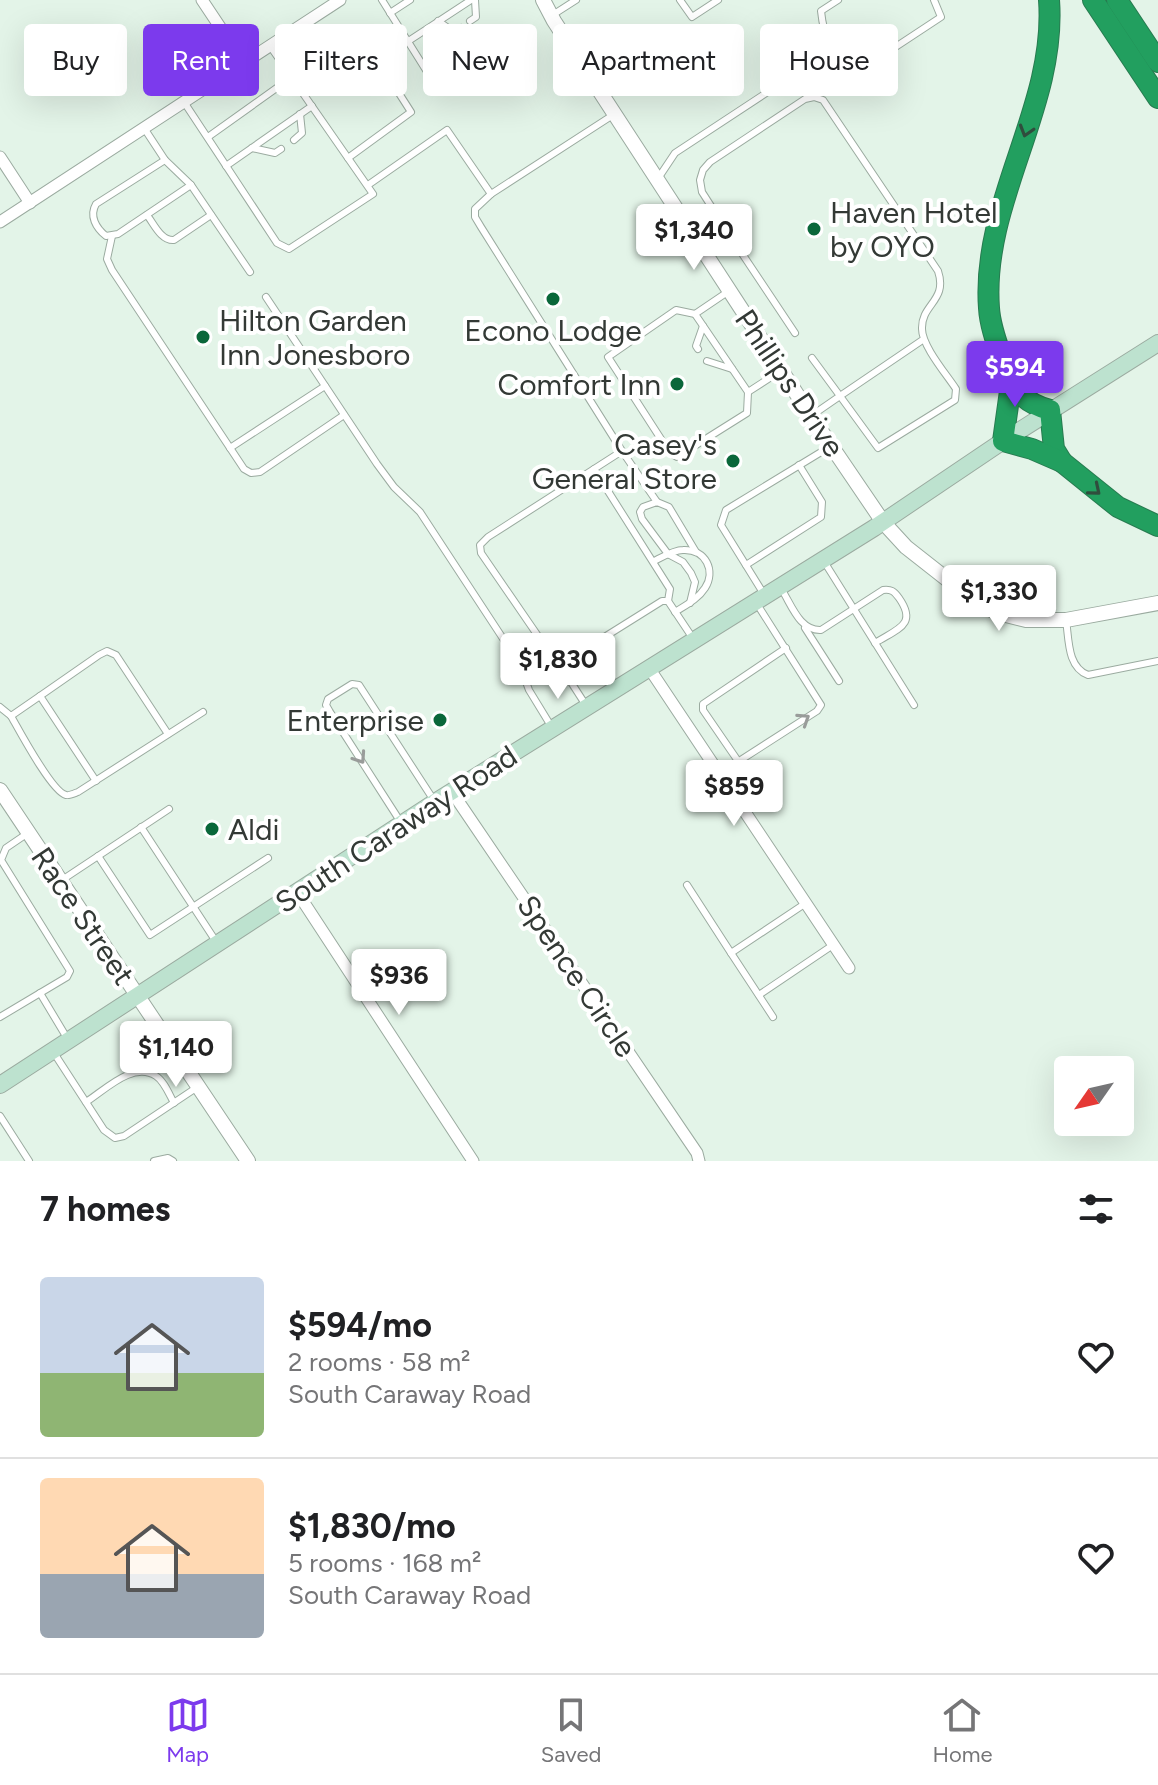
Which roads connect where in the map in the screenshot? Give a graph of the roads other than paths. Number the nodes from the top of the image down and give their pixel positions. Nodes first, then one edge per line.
1 (202, 0) edge
2 (340, 0) edge
3 (382, 0) edge
4 (410, 0) edge
5 (473, 0) edge
6 (543, 0) edge
7 (576, 0) edge
8 (680, 0) edge
9 (718, 0) edge
10 (838, 0) edge
11 (934, 0) edge
12 (1049, 0) edge
13 (1093, 0) edge
14 (1117, 0) edge
15 (390, 13) junction
16 (551, 16) junction
17 (438, 21) junction
18 (470, 21) dead end
19 (218, 24) edge
20 (442, 24) edge
21 (824, 24) edge
22 (408, 41) junction
23 (898, 45) edge
24 (270, 46) junction
25 (259, 53) edge
26 (275, 53) edge
27 (1158, 62) edge
28 (423, 65) edge
29 (275, 93) edge
30 (193, 96) edge
31 (305, 96) edge
32 (401, 96) edge
33 (762, 96) edge
34 (1158, 98) edge
35 (184, 102) junction
36 (312, 106) junction
37 (300, 114) junction
38 (614, 114) junction
39 (144, 128) junction
40 (208, 137) junction
41 (294, 140) dead end
42 (252, 148) junction
43 (281, 149) dead end
44 (0, 157) edge
45 (348, 158) junction
46 (165, 160) junction
47 (226, 166) junction
48 (657, 180) junction
49 (191, 185) junction
50 (368, 185) junction
51 (491, 194) junction
52 (30, 203) junction
53 (147, 215) junction
54 (211, 215) junction
55 (0, 222) edge
56 (727, 231) junction
57 (112, 236) junction
58 (701, 248) junction
59 (250, 272) dead end
60 (729, 291) junction
61 (266, 297) dead end
62 (695, 314) junction
63 (703, 326) junction
64 (795, 333) dead end
65 (924, 339) junction
66 (1158, 343) edge
67 (698, 349) dead end
68 (812, 358) dead end
69 (707, 361) dead end
70 (732, 369) junction
71 (781, 371) junction
72 (1011, 384) junction
73 (325, 386) junction
74 (748, 392) junction
75 (840, 396) junction
76 (1050, 410) junction
77 (344, 415) junction
78 (811, 416) junction
79 (1003, 441) junction
80 (831, 446) junction
81 (230, 448) junction
82 (622, 451) junction
83 (1062, 462) junction
84 (799, 465) junction
85 (594, 469) junction
86 (657, 502) junction
87 (883, 522) junction
88 (1158, 526) edge
89 (696, 552) junction
90 (668, 554) junction
91 (823, 560) junction
92 (654, 561) junction
93 (746, 565) junction
94 (780, 587) junction
95 (760, 599) junction
96 (668, 601) junction
97 (690, 603) junction
98 (1158, 603) edge
99 (854, 609) junction
100 (675, 612) junction
101 (1066, 620) junction
102 (803, 625) junction
103 (694, 640) junction
104 (875, 643) junction
105 (786, 648) junction
106 (1158, 661) edge
107 (566, 667) junction
108 (649, 668) junction
109 (839, 681) dead end
110 (40, 696) junction
111 (914, 705) dead end
112 (0, 707) edge
113 (587, 707) junction
114 (203, 712) dead end
115 (11, 716) junction
116 (553, 728) junction
117 (168, 734) junction
118 (738, 761) junction
119 (719, 774) junction
120 (96, 781) junction
121 (0, 790) edge
122 (452, 792) junction
123 (435, 802) junction
124 (169, 809) dead end
125 (402, 824) junction
126 (141, 827) junction
127 (28, 833) junction
128 (98, 856) junction
129 (268, 858) dead end
130 (60, 881) junction
131 (687, 885) dead end
132 (297, 892) junction
133 (806, 903) junction
134 (193, 907) junction
135 (217, 943) junction
136 (833, 945) junction
137 (731, 953) junction
138 (849, 968) dead end
139 (40, 993) junction
140 (136, 995) junction
141 (759, 995) junction
142 (0, 1017) edge
143 (773, 1017) dead end
144 (68, 1040) junction
145 (53, 1050) junction
146 (0, 1085) edge
147 (198, 1087) junction
148 (86, 1102) junction
149 (174, 1103) junction
150 (0, 1116) edge
151 (29, 1161) edge
152 (154, 1161) edge
153 (173, 1161) edge
154 (248, 1161) edge
155 (473, 1161) edge
156 (699, 1161) edge

1 - 19 street
2 - 24 street
3 - 15 lane
4 - 15 lane
5 - 17 lane
5 - 18 lane
6 - 16 street, Phillips Drive
7 - 16 lane
8 - 9 lane
10 - 21 lane
11 - 23 lane
12 -> 72 highway
13 - 34 highway
14 - 27 highway
15 - 22 lane
16 - 38 street, Phillips Drive
17 - 20 lane
17 - 22 lane
22 - 28 lane
24 - 25 street
24 - 26 lane
29 - 40 lane
30 - 35 street
31 - 36 lane
32 - 45 lane
33 - 48 lane
35 - 39 street
35 - 40 lane
36 - 37 lane
36 - 45 lane
37 - 41 lane
37 - 42 lane
38 - 48 street, Phillips Drive
38 - 51 lane
39 - 46 lane
39 - 52 street
40 - 47 lane
42 - 43 lane
42 - 47 lane
44 - 52 street
45 - 50 lane
46 - 49 lane
46 - 57 lane
47 - 50 lane
48 - 58 street, Phillips Drive
49 - 53 lane
49 - 54 lane
50 - 51 lane
51 - 82 lane
52 - 55 street
53 - 54 lane
53 - 57 lane
54 - 59 lane
56 - 58 lane
56 - 64 lane
56 - 65 lane
57 - 81 lane
58 - 60 street, Phillips Drive
60 - 62 lane
60 - 71 street, Phillips Drive
61 - 73 lane
62 - 63 lane
62 - 74 lane
63 - 67 lane
63 - 70 lane
65 - 75 lane
65 - 75 lane
66 - 76 main road, South Caraway Road
68 - 75 lane
69 - 70 lane
70 - 74 lane
71 - 74 lane
71 - 78 street, Phillips Drive
72 - 76 highway
72 - 79 highway
73 - 77 lane
73 - 81 lane
75 - 78 lane
76 - 79 main road, South Caraway Road
76 - 83 highway
77 - 81 lane
77 - 116 lane
78 - 80 street, Phillips Drive
79 - 83 highway
79 - 87 main road, South Caraway Road
80 - 84 lane
80 - 87 street, Phillips Drive
82 - 85 lane
82 - 86 lane
83 -> 88 highway
84 - 93 lane
84 - 93 lane
85 - 92 lane
85 - 107 lane
86 - 89 lane
86 - 90 lane
87 - 91 main road, South Caraway Road
87 - 101 street, Phillips Drive
89 - 90 lane
89 - 97 lane
90 - 92 lane
90 - 97 lane
91 - 94 main road, South Caraway Road
91 - 99 lane
92 - 96 lane
93 - 95 lane
94 - 95 main road, South Caraway Road
94 - 102 lane
95 - 103 main road, South Caraway Road
95 - 105 lane
96 - 100 lane
96 - 107 lane
97 - 100 lane
98 - 101 street, Phillips Drive
99 - 102 lane
99 - 104 lane
99 - 104 lane
100 - 103 lane
101 - 106 lane
102 - 109 lane
103 - 108 main road, South Caraway Road
104 - 111 lane
118 -> 105 lane
105 - 118 lane
107 - 113 lane
108 - 113 main road, South Caraway Road
108 - 119 street
110 - 115 lane
110 - 117 lane
110 - 120 lane
112 - 115 lane
113 - 116 main road, South Caraway Road
114 - 117 lane
115 - 120 lane
116 - 122 main road, South Caraway Road
117 - 120 lane
118 - 119 lane
119 - 133 street
121 - 127 street, Race Street
122 - 123 main road, South Caraway Road
122 - 156 street, Spence Circle
123 - 125 main road, South Caraway Road
123 -> 125 lane
124 - 126 lane
125 - 132 main road, South Caraway Road
126 - 128 lane
126 - 134 lane
127 - 130 street, Race Street
127 - 139 lane
128 - 130 lane
128 - 134 lane
129 - 134 lane
130 - 140 street, Race Street
131 - 137 lane
132 - 135 main road, South Caraway Road
132 - 155 street
133 - 136 street
133 - 137 lane
134 - 135 lane
135 - 140 main road, South Caraway Road
136 - 138 street
136 - 141 lane
137 - 141 lane
139 - 142 lane
139 - 144 lane
140 - 144 main road, South Caraway Road
140 - 147 street, Race Street
141 - 143 lane
144 - 145 main road, South Caraway Road
145 - 146 main road, South Caraway Road
145 - 148 lane
147 - 149 lane
147 - 154 street, Race Street
148 - 149 lane
148 - 149 lane
150 - 151 lane
152 - 153 lane

